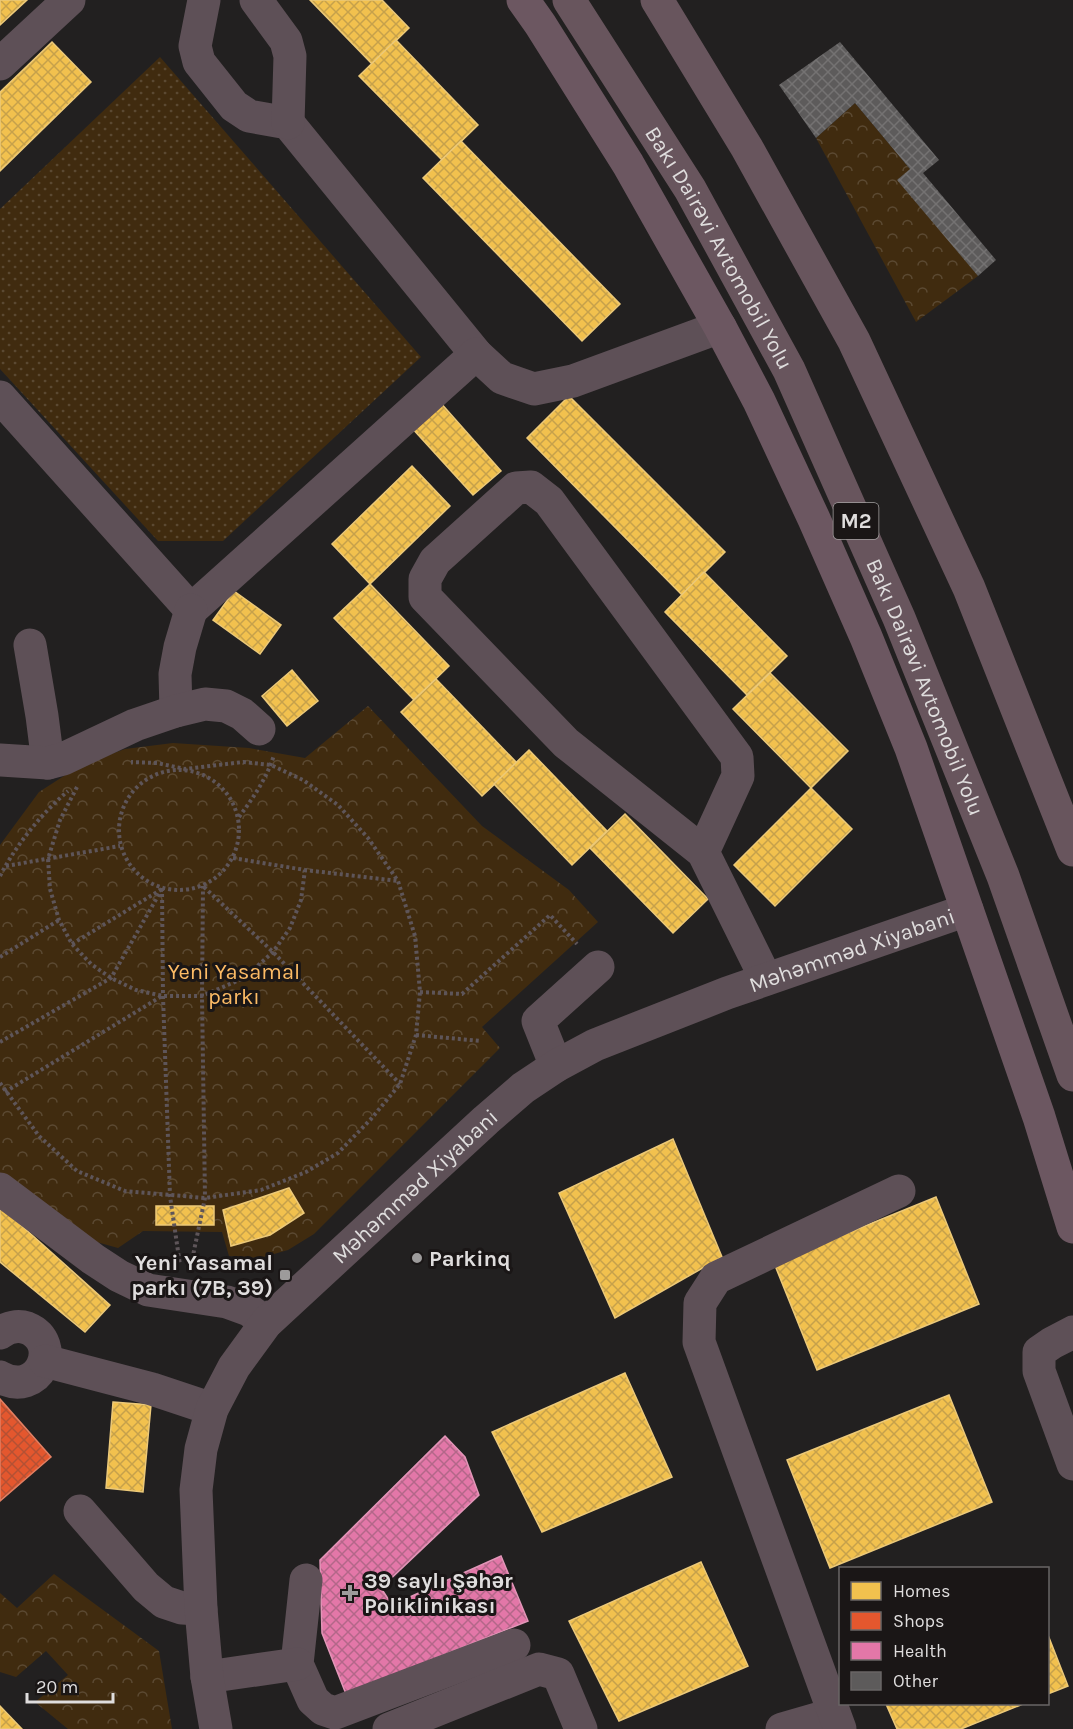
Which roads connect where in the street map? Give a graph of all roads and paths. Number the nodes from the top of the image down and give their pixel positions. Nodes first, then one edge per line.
1 (69, 0) edge
2 (204, 0) edge
3 (256, 0) edge
4 (523, 0) edge
5 (569, 0) edge
6 (657, 0) edge
7 (0, 64) edge
8 (288, 123) junction
9 (720, 327) junction
10 (476, 354) junction
11 (0, 397) edge
12 (191, 610) junction
13 (30, 645) dead end
14 (176, 711) junction
15 (259, 729) joint
16 (0, 760) edge
17 (48, 763) junction
18 (123, 764) dead end
19 (271, 765) junction
20 (185, 769) junction
21 (239, 817) junction
22 (120, 846) junction
23 (1073, 850) edge
24 (703, 852) junction
25 (233, 858) junction
26 (48, 859) junction
27 (5, 866) junction
28 (305, 870) junction
29 (0, 876) edge
30 (398, 881) junction
31 (203, 886) junction
32 (162, 888) junction
33 (967, 910) junction
34 (59, 920) junction
35 (72, 944) junction
36 (273, 952) junction
37 (0, 957) edge
38 (597, 968) joint
39 (111, 978) junction
40 (766, 979) junction
41 (420, 992) junction
42 (163, 996) junction
43 (202, 996) junction
44 (416, 1035) junction
45 (481, 1041) dead end
46 (0, 1042) edge
47 (556, 1066) junction
48 (1073, 1075) edge
49 (0, 1083) edge
50 (400, 1084) junction
51 (5, 1092) junction
52 (0, 1190) edge
53 (899, 1191) dead end
54 (170, 1196) junction
55 (205, 1198) junction
56 (1073, 1227) edge
57 (184, 1295) junction
58 (266, 1323) junction
59 (1073, 1332) edge
60 (0, 1333) edge
61 (45, 1361) junction
62 (0, 1377) edge
63 (212, 1409) junction
64 (1073, 1464) edge
65 (80, 1511) dead end
66 (306, 1580) dead end
67 (201, 1609) junction
68 (514, 1645) dead end
69 (297, 1664) junction
70 (207, 1677) junction
71 (837, 1721) edge
72 (216, 1729) edge
73 (389, 1729) edge
74 (581, 1729) edge
75 (782, 1729) edge

1 - 7 street
2 - 8 street
3 - 8 street
4 - 9 main road
5 - 48 highway, Bakı Dairəvi Avtomobil Yolu / M2
6 - 23 highway
8 - 10 street
9 - 10 street
9 - 33 main road
10 - 12 street
11 - 12 street
12 - 14 street
13 - 17 street
14 - 15 street
14 - 17 street
15 - 19 path
16 - 17 street
18 - 20 path
19 - 20 path
19 - 21 path
19 - 30 path
20 - 21 path
20 - 22 path
21 - 25 path
22 - 26 path
22 - 32 path
24 - 24 street
24 - 40 street
25 - 28 path
25 - 31 path
26 - 27 path
26 - 27 path
26 - 34 path
27 - 29 path
28 - 30 path
28 - 36 path
30 - 41 path
31 - 32 path
31 - 36 path
31 - 43 path
32 - 35 path
32 - 39 path
32 - 42 path
33 - 40 street, Məhəmməd Xiyabani
33 - 56 main road
34 - 35 path
34 - 37 path
35 - 39 path
36 - 43 path
36 - 50 path
38 - 41 path
38 - 47 street
39 - 42 path
39 - 46 path
40 - 47 street, Məhəmməd Xiyabani
41 - 44 path
42 - 43 path
42 - 51 path
42 - 54 path
43 - 55 path
44 - 45 path
44 - 50 path
47 - 58 street, Məhəmməd Xiyabani
49 - 51 path
50 - 55 path
51 - 54 path
52 - 57 street
53 - 71 street
54 - 55 path
54 - 57 path
55 - 57 path
57 - 58 street
58 - 63 street, Məhəmməd Xiyabani
59 - 64 street
60 - 61 street
61 - 62 street
61 - 63 street
63 - 67 street, Məhəmməd Xiyabani
65 - 67 street
66 - 69 street
67 - 70 street, Məhəmməd Xiyabani
68 - 69 street
69 - 70 street
70 - 72 street, Məhəmməd Xiyabani
71 - 75 street
73 - 74 street

